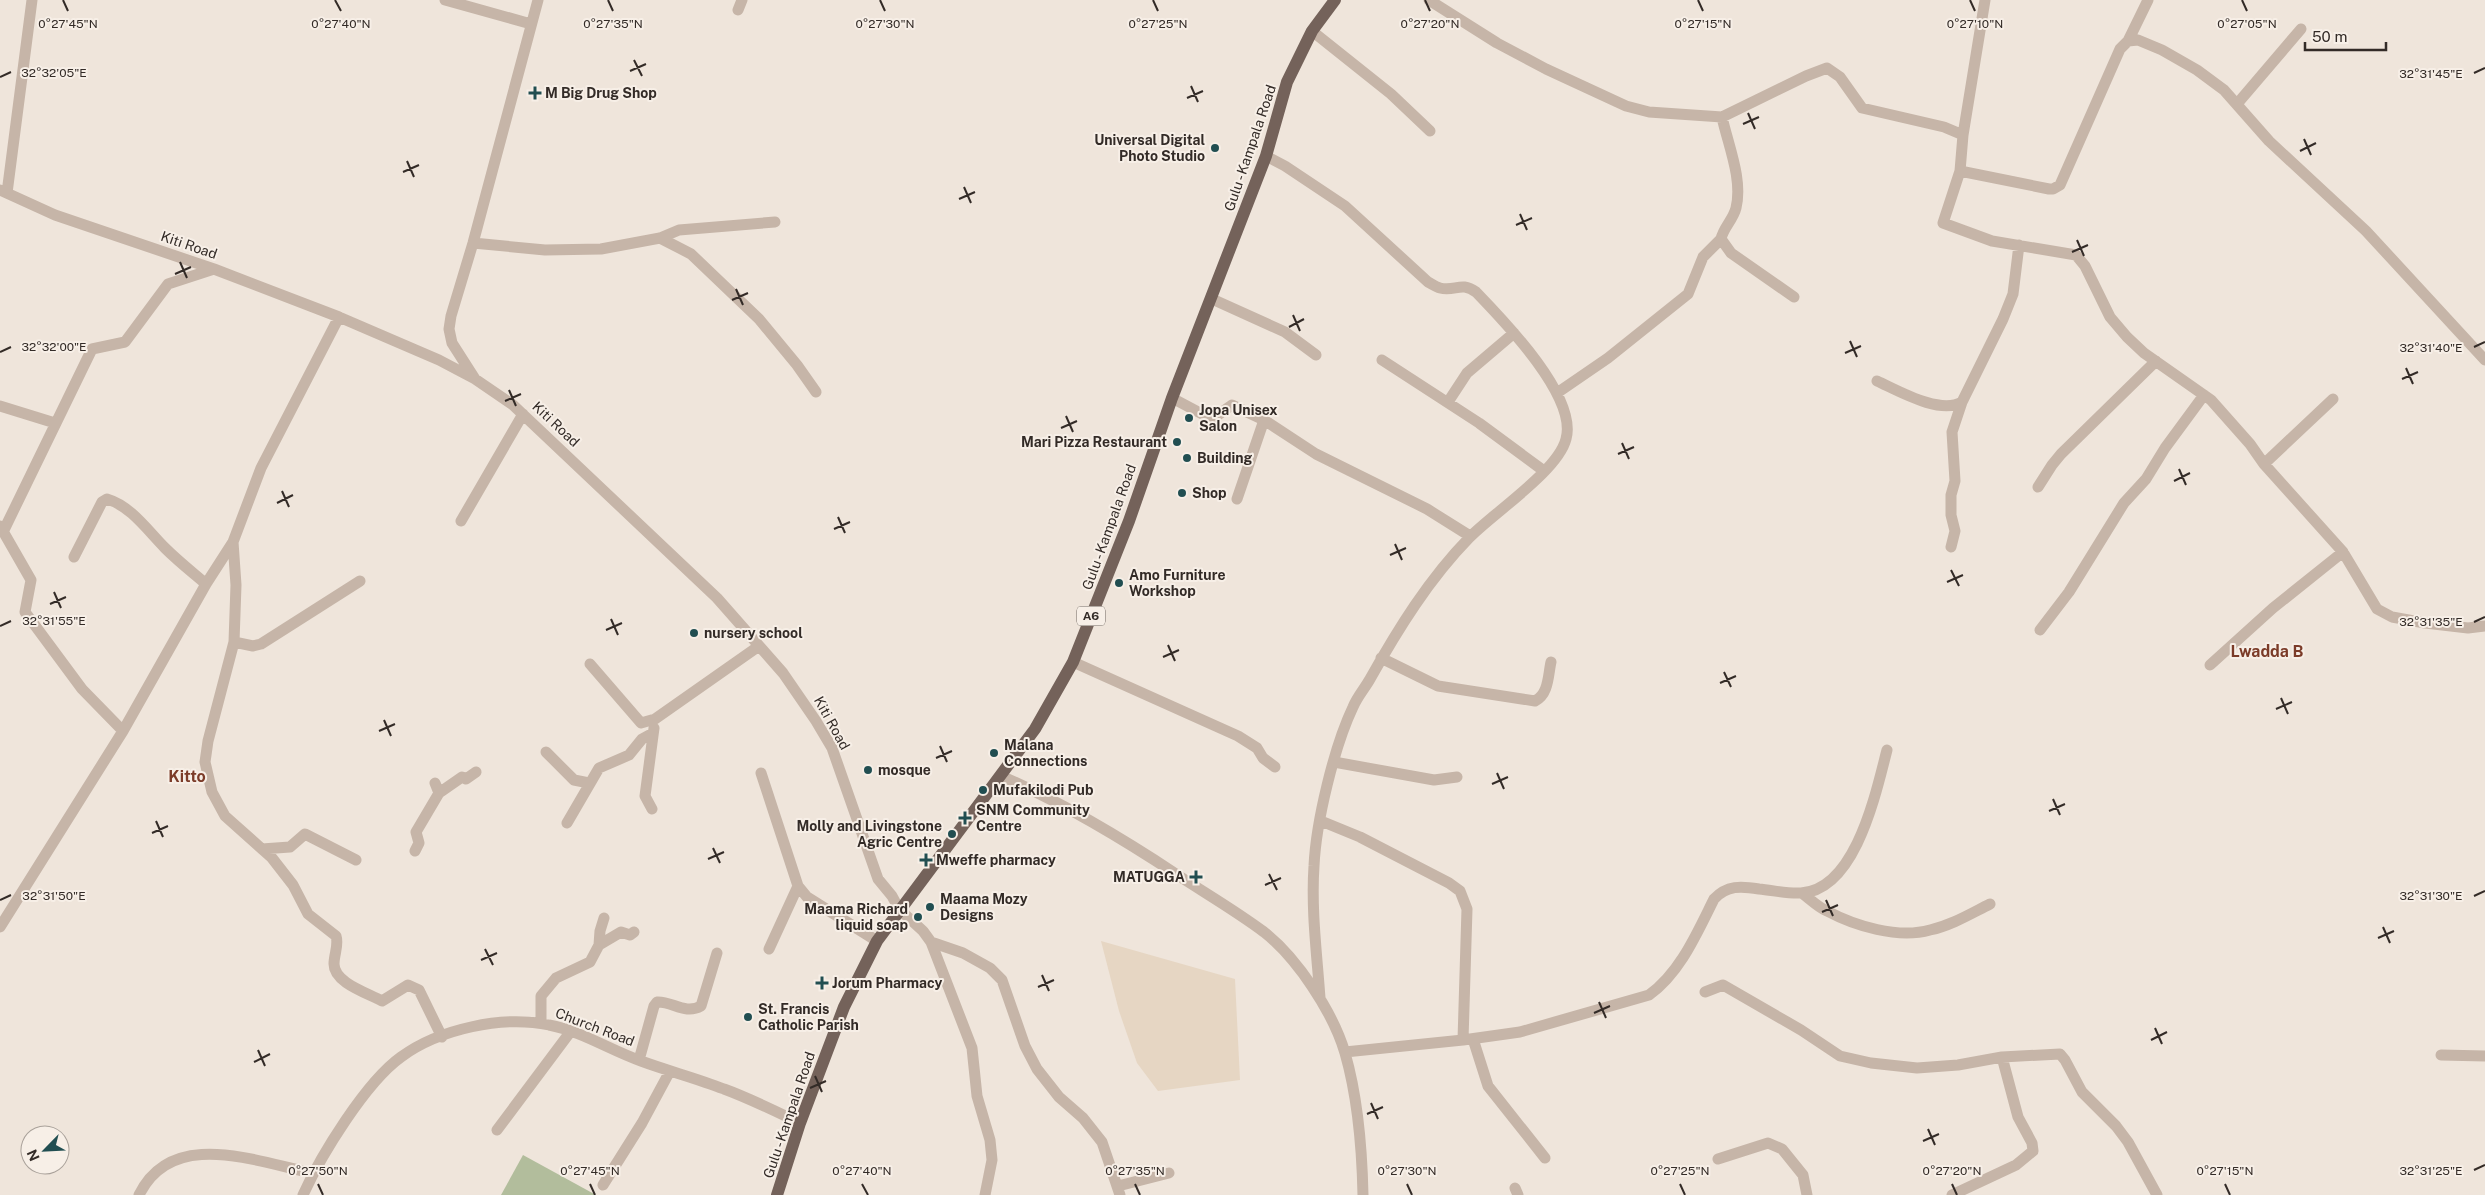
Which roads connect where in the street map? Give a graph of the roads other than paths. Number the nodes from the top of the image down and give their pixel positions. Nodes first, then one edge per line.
1 (32, 0) edge
2 (445, 0) edge
3 (538, 0) edge
4 (1335, 0) edge
5 (1428, 0) edge
6 (1985, 0) edge
7 (2148, 0) edge
8 (531, 24) junction
9 (2302, 29) dead end
10 (1312, 31) junction
11 (2128, 41) junction
12 (2237, 104) junction
13 (1722, 117) junction
14 (1430, 131) dead end
15 (1963, 135) junction
16 (1266, 156) junction
17 (1960, 171) junction
18 (4, 192) edge
19 (775, 222) dead end
20 (660, 238) junction
21 (1722, 239) junction
22 (473, 243) junction
23 (2019, 245) junction
24 (214, 269) junction
25 (1794, 297) dead end
26 (1212, 299) junction
27 (339, 317) junction
28 (1514, 333) junction
29 (1316, 354) dead end
30 (1382, 360) dead end
31 (2485, 360) edge
32 (2156, 361) junction
33 (475, 379) junction
34 (1877, 381) dead end
35 (816, 392) dead end
36 (1557, 393) junction
37 (2204, 395) junction
38 (1172, 398) junction
39 (2334, 399) dead end
40 (1448, 402) junction
41 (1962, 402) junction
42 (0, 406) edge
43 (523, 414) junction
44 (1264, 420) junction
45 (56, 423) junction
46 (2264, 464) junction
47 (1544, 471) junction
48 (2038, 487) dead end
49 (1237, 499) dead end
50 (461, 522) dead end
51 (2, 529) edge
52 (1470, 536) junction
53 (233, 542) junction
54 (1950, 547) dead end
55 (2343, 552) junction
56 (74, 557) dead end
57 (360, 580) dead end
58 (206, 584) junction
59 (2485, 626) edge
60 (2040, 630) dead end
61 (234, 642) junction
62 (759, 646) junction
63 (1381, 658) junction
64 (1073, 662) junction
65 (1551, 662) dead end
66 (590, 664) dead end
67 (2210, 665) dead end
68 (655, 719) junction
69 (123, 730) junction
70 (653, 733) junction
71 (1887, 750) dead end
72 (546, 752) dead end
73 (1334, 762) junction
74 (1275, 767) dead end
75 (476, 772) dead end
76 (761, 773) dead end
77 (1001, 776) junction
78 (1457, 777) dead end
79 (589, 783) junction
80 (652, 809) dead end
81 (1321, 821) junction
82 (567, 823) dead end
83 (262, 849) junction
84 (415, 852) dead end
85 (356, 860) dead end
86 (798, 886) junction
87 (1802, 893) junction
88 (1990, 904) dead end
89 (899, 909) junction
90 (604, 918) dead end
91 (0, 927) edge
92 (634, 932) dead end
93 (877, 941) junction
94 (931, 942) junction
95 (599, 945) junction
96 (769, 949) dead end
97 (717, 953) dead end
98 (1705, 992) dead end
99 (1320, 998) junction
100 (541, 1024) junction
101 (571, 1031) junction
102 (442, 1037) junction
103 (1468, 1040) junction
104 (1345, 1052) junction
105 (2441, 1056) dead end
106 (2485, 1056) edge
107 (2002, 1057) junction
108 (639, 1060) junction
109 (670, 1071) junction
110 (800, 1123) junction
111 (497, 1130) dead end
112 (1545, 1158) dead end
113 (1718, 1159) dead end
114 (313, 1173) junction
115 (1169, 1173) dead end
116 (603, 1185) dead end
117 (1119, 1191) edge
118 (139, 1195) edge
119 (303, 1195) edge
120 (777, 1195) edge
121 (984, 1195) edge
122 (1363, 1195) edge
123 (1807, 1195) edge
124 (1952, 1195) edge
125 (2157, 1195) edge

1 - 18 street
2 - 8 street
3 - 8 street
4 - 10 main road, Gulu - Kampala Road / A6
5 - 13 street
6 - 15 street
7 - 11 street
8 - 22 street
9 - 12 street
10 - 14 street
10 - 16 main road, Gulu - Kampala Road / A6
11 - 12 street
11 - 17 street
12 - 31 street
13 - 15 street
13 - 21 street
15 - 17 street
16 - 26 main road, Gulu - Kampala Road / A6
16 - 28 street
17 - 23 street
18 - 24 street, Kiti Road
19 - 20 street
20 - 22 street
20 - 35 street
21 - 25 street
21 - 36 street
22 - 33 street
23 - 32 street
23 - 41 street
24 - 27 street, Kiti Road
24 - 45 street
26 - 29 street
26 - 38 main road, Gulu - Kampala Road / A6
27 - 33 street, Kiti Road
27 - 53 street
28 - 36 street
28 - 40 street
30 - 40 street
32 - 37 street
32 - 48 street
33 - 43 street, Kiti Road
34 - 41 street
36 - 47 street
37 - 46 street
37 - 60 street
38 - 44 street
38 - 64 main road, Gulu - Kampala Road / A6
39 - 46 street
40 - 47 street
41 - 54 street
42 - 45 street
43 - 50 street
43 - 62 street, Kiti Road
44 - 49 street
44 - 52 street
45 - 51 street
46 - 55 street
47 - 52 street
51 - 69 street
52 - 63 street
53 - 58 street
53 - 61 street
55 - 59 street
55 - 67 street
56 - 58 street
57 - 61 street
58 - 69 street
61 - 83 street
62 - 68 street
62 - 89 street, Kiti Road
63 - 65 street
63 - 73 street
64 - 74 street
64 - 77 main road, Gulu - Kampala Road / A6
66 - 68 street
68 - 70 street
69 - 91 street
70 - 79 street
70 - 80 street
71 - 87 street
72 - 79 street
73 - 78 street
73 - 81 street
75 - 84 street
76 - 86 street
77 - 89 main road, Gulu - Kampala Road / A6
77 - 99 street
79 - 82 street
81 - 99 street
81 - 103 street
83 - 85 street
83 - 102 street
86 - 93 street
86 - 96 street
87 - 88 street
87 - 103 street
89 - 93 main road, Gulu - Kampala Road / A6
89 - 94 street, Kiti Road
90 - 95 street
92 - 95 street
93 - 110 main road, Gulu - Kampala Road / A6
94 - 117 street
94 - 121 street
95 - 100 street
97 - 108 street
98 - 107 street
99 - 104 street
100 - 101 street, Church Road
100 - 102 street, Church Road
101 - 108 street, Church Road
101 - 111 street
102 - 114 street, Church Road
103 - 104 street
103 - 112 street
104 - 122 street
105 - 106 street
107 - 124 street
107 - 125 street
108 - 109 street, Church Road
109 - 110 street, Church Road
109 - 116 street
110 - 120 main road, Gulu - Kampala Road / A6
113 - 123 street
114 - 118 street
114 - 119 street, Church Road
115 - 117 street

